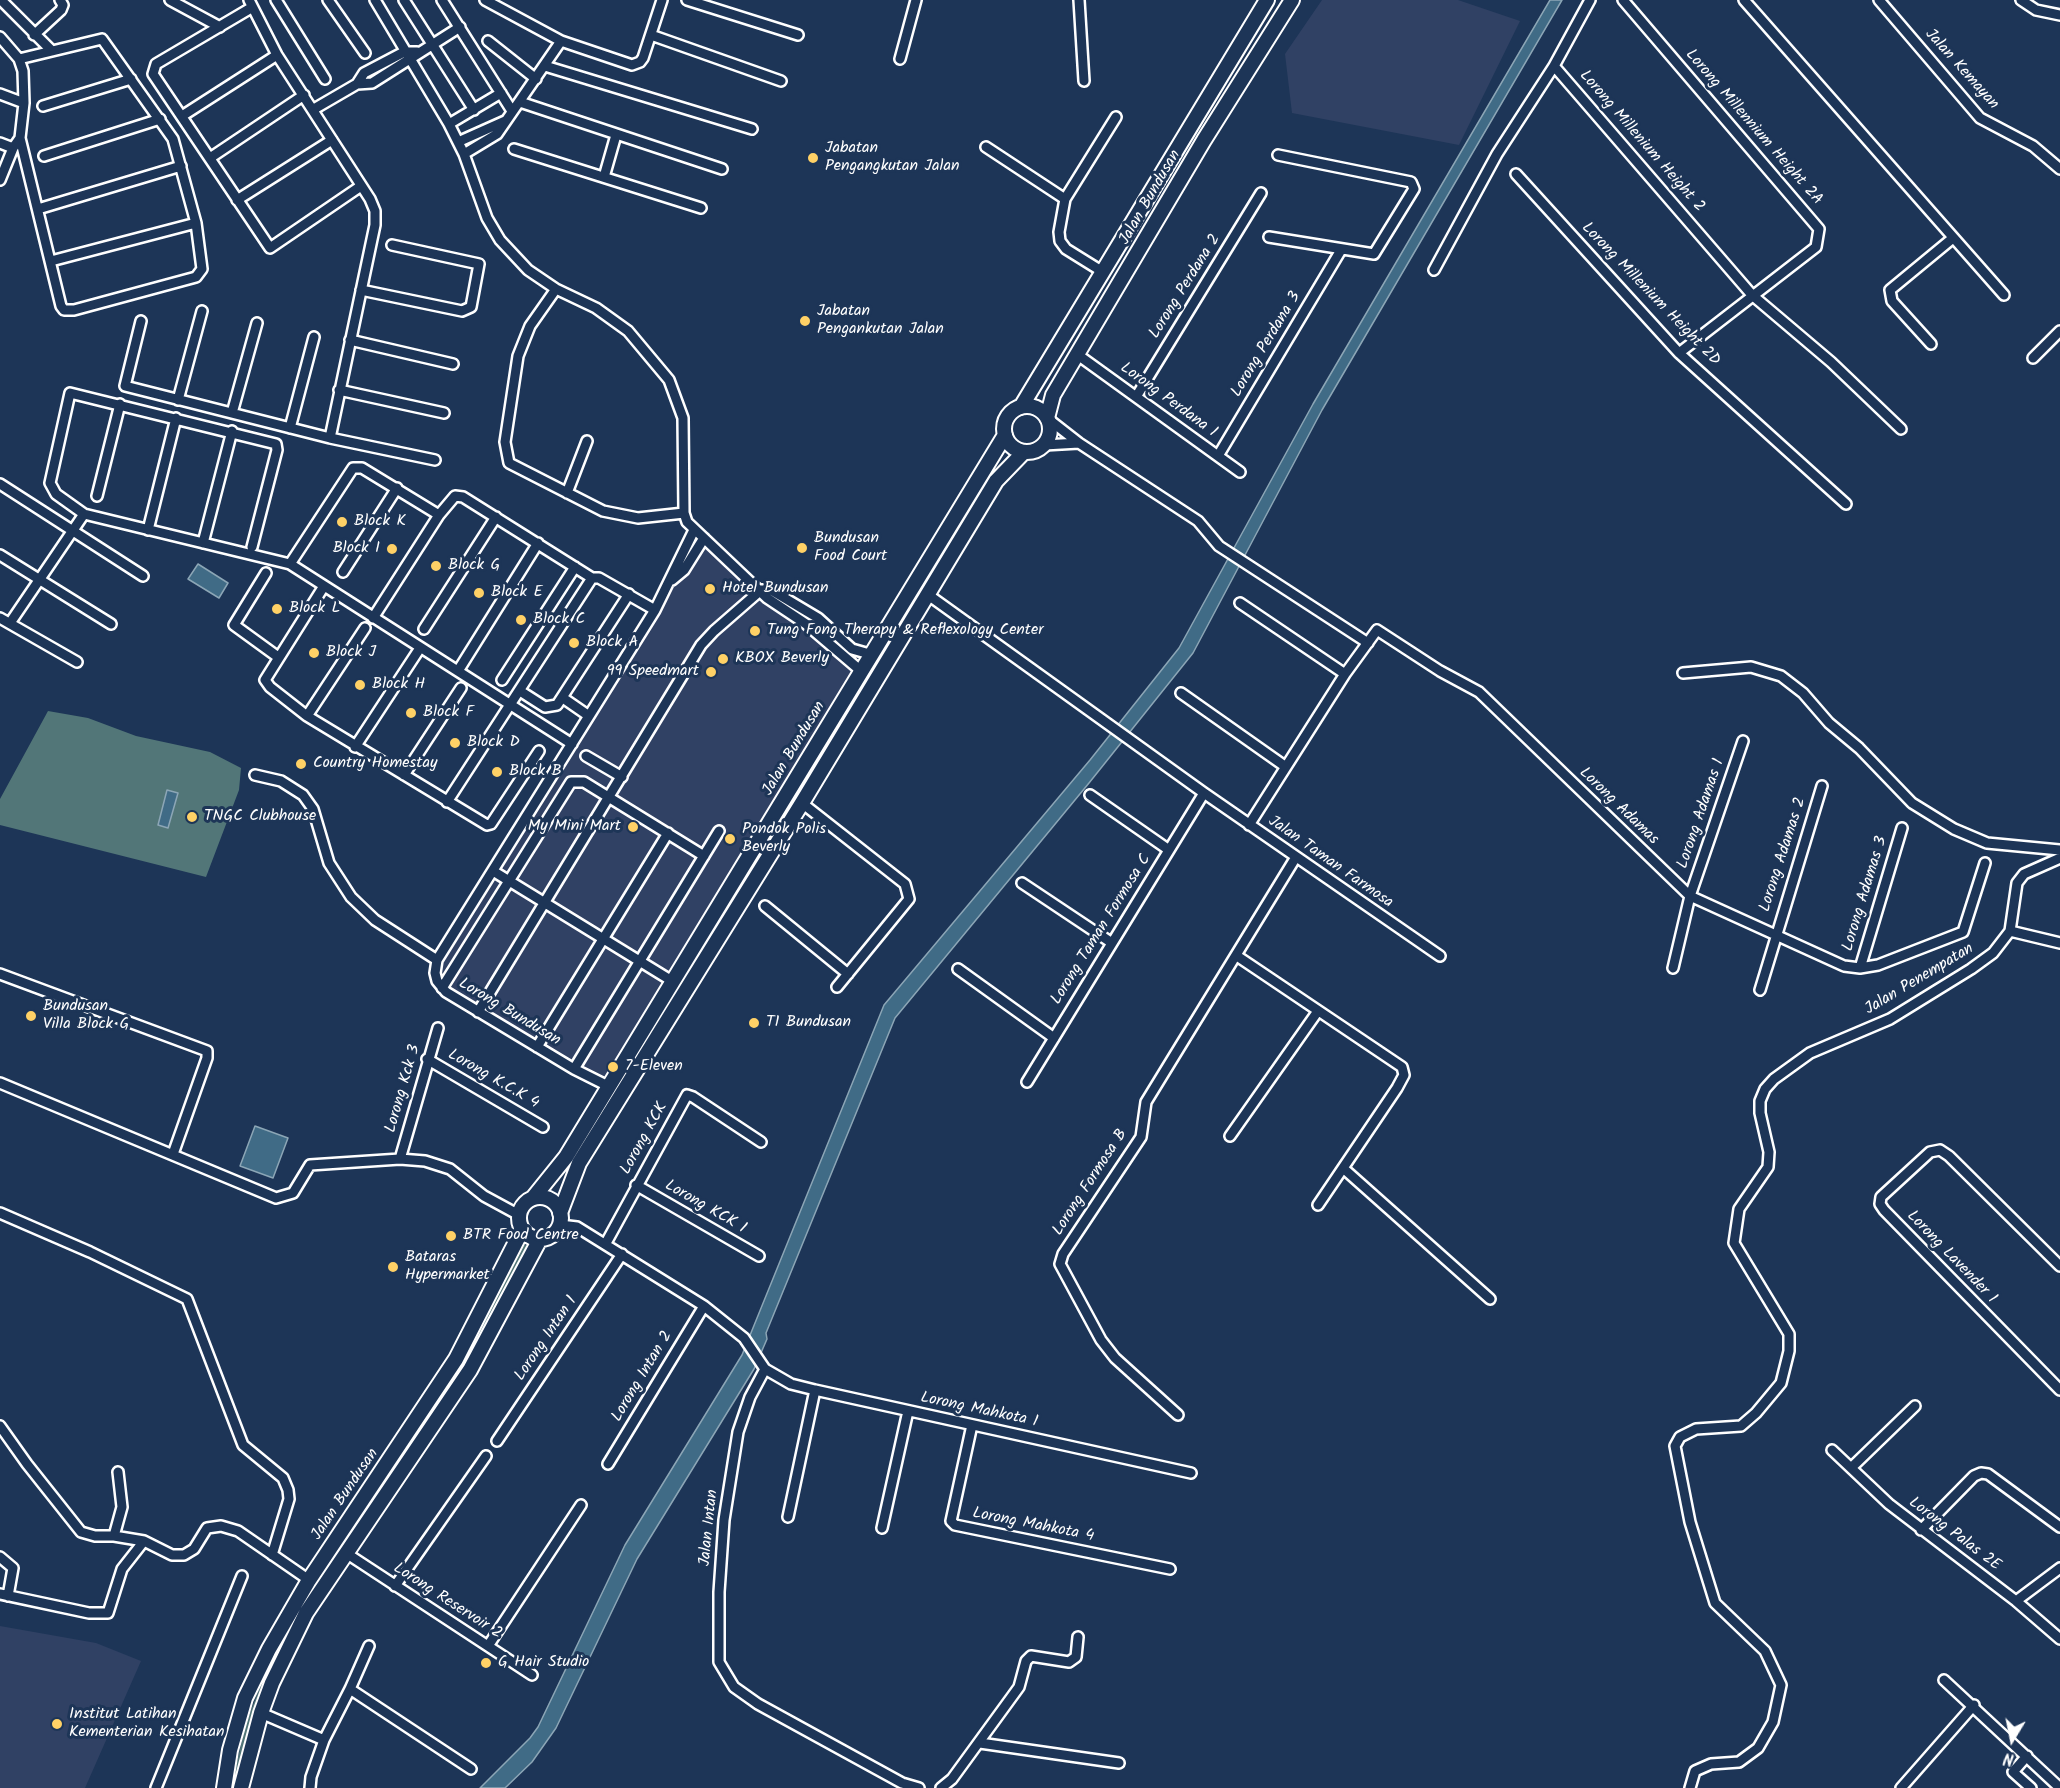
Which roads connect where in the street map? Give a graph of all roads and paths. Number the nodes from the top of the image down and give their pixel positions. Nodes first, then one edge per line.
1 (1, 0) edge
2 (60, 0) edge
3 (170, 0) edge
4 (276, 0) edge
5 (328, 0) edge
6 (375, 0) edge
7 (405, 0) edge
8 (442, 0) edge
9 (485, 0) edge
10 (662, 0) edge
11 (687, 0) edge
12 (916, 0) edge
13 (1079, 0) edge
14 (1267, 0) edge
15 (1292, 0) edge
16 (1590, 0) edge
17 (1623, 0) edge
18 (1744, 0) edge
19 (1879, 0) edge
20 (2025, 1) edge
21 (250, 4) edge
22 (2060, 15) edge
23 (220, 27) junction
24 (460, 27) junction
25 (34, 35) junction
26 (651, 35) junction
27 (798, 35) dead end
28 (0, 37) edge
29 (488, 41) dead end
30 (561, 41) junction
31 (432, 44) junction
32 (52, 51) junction
33 (404, 52) junction
34 (417, 52) junction
35 (365, 53) dead end
36 (277, 55) junction
37 (19, 59) junction
38 (900, 59) dead end
39 (410, 61) junction
40 (545, 66) junction
41 (1554, 66) junction
42 (131, 79) junction
43 (325, 79) dead end
44 (536, 79) junction
45 (781, 81) dead end
46 (1084, 81) dead end
47 (357, 84) junction
48 (501, 93) junction
49 (0, 94) edge
50 (304, 95) junction
51 (520, 102) junction
52 (24, 103) junction
53 (43, 105) dead end
54 (314, 109) junction
55 (474, 110) junction
56 (512, 111) junction
57 (182, 116) junction
58 (1116, 117) dead end
59 (160, 119) junction
60 (505, 122) junction
61 (449, 124) junction
62 (752, 129) dead end
63 (616, 135) junction
64 (20, 138) junction
65 (332, 140) junction
66 (458, 142) junction
67 (0, 143) edge
68 (986, 147) dead end
69 (13, 148) junction
70 (514, 149) dead end
71 (464, 154) junction
72 (1278, 155) dead end
73 (44, 156) dead end
74 (210, 158) junction
75 (181, 166) junction
76 (722, 169) dead end
77 (2060, 169) edge
78 (1516, 174) dead end
79 (604, 177) junction
80 (0, 180) edge
81 (361, 186) junction
82 (1262, 193) dead end
83 (1065, 199) junction
84 (237, 200) junction
85 (701, 208) dead end
86 (38, 209) junction
87 (196, 223) junction
88 (1269, 237) dead end
89 (1953, 238) junction
90 (392, 245) dead end
91 (1341, 250) junction
92 (51, 261) junction
93 (1434, 270) dead end
94 (1103, 272) junction
95 (556, 289) junction
96 (361, 290) junction
97 (1752, 295) junction
98 (2004, 295) dead end
99 (202, 310) dead end
100 (141, 321) dead end
101 (257, 323) dead end
102 (2060, 331) edge
103 (314, 337) dead end
104 (350, 340) junction
105 (1930, 344) dead end
106 (1679, 352) junction
107 (1078, 355) junction
108 (2033, 358) dead end
109 (453, 364) dead end
110 (339, 390) junction
111 (1136, 397) junction
112 (178, 400) junction
113 (120, 404) junction
114 (1021, 407) junction
115 (232, 413) junction
116 (444, 413) dead end
117 (1047, 417) junction
118 (176, 418) junction
119 (290, 428) junction
120 (1901, 429) dead end
121 (232, 431) junction
122 (1005, 435) junction
123 (330, 438) junction
124 (587, 441) dead end
125 (1079, 443) junction
126 (1044, 445) junction
127 (1024, 452) junction
128 (1218, 456) junction
129 (435, 460) dead end
130 (1240, 472) dead end
131 (0, 484) edge
132 (397, 488) junction
133 (567, 494) junction
134 (97, 496) dead end
135 (1846, 504) dead end
136 (684, 513) junction
137 (84, 514) junction
138 (439, 515) junction
139 (496, 517) junction
140 (148, 530) junction
141 (694, 530) junction
142 (72, 531) junction
143 (704, 538) junction
144 (203, 543) junction
145 (538, 543) junction
146 (252, 547) dead end
147 (0, 555) edge
148 (290, 564) junction
149 (575, 567) junction
150 (343, 572) dead end
151 (266, 573) dead end
152 (143, 576) dead end
153 (592, 578) junction
154 (40, 579) junction
155 (672, 580) junction
156 (324, 586) junction
157 (761, 590) junction
158 (629, 594) junction
159 (927, 594) junction
160 (1240, 603) dead end
161 (655, 610) junction
162 (912, 617) junction
163 (0, 618) edge
164 (373, 618) junction
165 (10, 623) junction
166 (111, 624) dead end
167 (364, 628) dead end
168 (424, 629) dead end
169 (1368, 643) junction
170 (420, 648) junction
171 (873, 655) junction
172 (278, 657) junction
173 (77, 662) dead end
174 (861, 671) junction
175 (458, 672) junction
176 (1683, 673) dead end
177 (1345, 674) junction
178 (502, 680) dead end
179 (461, 688) dead end
180 (520, 691) junction
181 (1181, 693) dead end
182 (563, 698) junction
183 (511, 704) junction
184 (307, 716) junction
185 (589, 716) junction
186 (1743, 741) dead end
187 (572, 744) junction
188 (355, 747) junction
189 (539, 751) dead end
190 (586, 756) dead end
191 (1286, 767) junction
192 (255, 775) dead end
193 (405, 775) junction
194 (622, 777) junction
195 (1822, 786) dead end
196 (1204, 793) junction
197 (1090, 795) dead end
198 (609, 797) junction
199 (447, 802) junction
200 (802, 803) junction
201 (1249, 825) junction
202 (1902, 828) dead end
203 (719, 831) dead end
204 (668, 833) junction
205 (1169, 850) junction
206 (2060, 850) edge
207 (704, 856) junction
208 (1296, 857) junction
209 (2060, 858) edge
210 (1985, 863) dead end
211 (492, 871) junction
212 (508, 879) junction
213 (1022, 882) dead end
214 (1690, 896) junction
215 (545, 902) junction
216 (765, 906) dead end
217 (2010, 931) junction
218 (1775, 934) junction
219 (604, 938) junction
220 (1112, 943) junction
221 (2060, 943) edge
222 (1237, 956) junction
223 (1440, 956) dead end
224 (437, 960) junction
225 (641, 961) junction
226 (1673, 968) dead end
227 (1860, 968) junction
228 (958, 969) dead end
229 (0, 974) edge
230 (848, 974) junction
231 (672, 981) junction
232 (837, 987) dead end
233 (442, 988) junction
234 (1760, 990) dead end
235 (1318, 1011) junction
236 (478, 1012) junction
237 (438, 1028) dead end
238 (1054, 1038) junction
239 (537, 1047) junction
240 (428, 1059) junction
241 (574, 1069) junction
242 (1027, 1082) dead end
243 (0, 1083) edge
244 (608, 1086) junction
245 (543, 1127) dead end
246 (1230, 1136) dead end
247 (761, 1142) dead end
248 (173, 1154) junction
249 (400, 1158) junction
250 (1343, 1168) junction
251 (636, 1185) junction
252 (533, 1198) junction
253 (1318, 1205) dead end
254 (0, 1213) edge
255 (519, 1215) junction
256 (560, 1219) junction
257 (522, 1230) junction
258 (540, 1239) junction
259 (606, 1243) junction
260 (622, 1254) junction
261 (759, 1256) dead end
262 (2060, 1266) edge
263 (1490, 1299) dead end
264 (704, 1306) junction
265 (763, 1365) junction
266 (815, 1390) junction
267 (2060, 1390) edge
268 (1915, 1406) dead end
269 (908, 1411) junction
270 (1178, 1414) dead end
271 (972, 1425) junction
272 (0, 1426) edge
273 (497, 1441) dead end
274 (1832, 1450) dead end
275 (486, 1456) dead end
276 (608, 1464) dead end
277 (1852, 1467) junction
278 (118, 1472) dead end
279 (1191, 1473) dead end
280 (581, 1505) dead end
281 (788, 1516) dead end
282 (2060, 1527) edge
283 (882, 1528) dead end
284 (1921, 1530) junction
285 (114, 1536) junction
286 (144, 1541) junction
287 (346, 1553) junction
288 (272, 1555) junction
289 (0, 1557) edge
290 (2060, 1568) edge
291 (1170, 1569) dead end
292 (242, 1576) dead end
293 (309, 1580) junction
294 (395, 1586) junction
295 (4, 1595) edge
296 (2016, 1600) junction
297 (1078, 1637) dead end
298 (2060, 1640) edge
299 (369, 1646) dead end
300 (488, 1646) junction
301 (531, 1676) dead end
302 (1944, 1680) dead end
303 (351, 1689) junction
304 (1974, 1705) junction
305 (261, 1713) junction
306 (324, 1740) junction
307 (980, 1743) junction
308 (2027, 1756) junction
309 (1119, 1764) dead end
310 (471, 1770) dead end
311 (156, 1788) edge
312 (224, 1788) edge
313 (241, 1788) edge
314 (310, 1788) edge
315 (919, 1788) edge
316 (941, 1788) edge
317 (1690, 1788) edge
318 (1901, 1788) edge
319 (2031, 1788) edge
320 (2060, 1788) edge

1 - 25 street
2 - 25 street
3 - 23 street
4 - 43 street
5 - 35 street
6 - 33 street
7 - 31 street
8 - 24 street
9 - 30 street
10 - 26 street
11 - 27 street
12 - 38 street
13 - 46 street
14 - 94 main road, Jalan Bundusan
15 - 107 main road, Jalan Bundusan
16 - 41 street
17 - 97 street, Lorong Millennium Height 2A
18 - 89 street
19 - 77 street, Jalan Kemayan
20 - 22 street
21 - 23 street
21 - 36 street
23 - 57 street
24 - 31 street
24 - 48 street
25 - 32 street
26 - 30 street
26 - 45 street
28 - 37 street
29 - 44 street
30 - 40 street
31 - 34 street
31 - 55 street
32 - 37 street
32 - 42 street
33 - 34 street
33 - 39 street
33 - 47 street
34 - 39 street
36 - 50 street
36 - 57 street
37 - 52 street
39 - 47 street
39 - 61 street
40 - 44 street
40 - 62 street
41 - 93 street
41 - 97 street, Lorong Millenium Height 2
42 - 53 street
42 - 59 street
44 - 51 street
47 - 54 street
48 - 55 street
48 - 56 street
49 - 52 street
50 - 54 street
50 - 74 street
51 - 56 street
51 - 63 street
52 - 64 street
54 - 65 street
55 - 61 street
56 - 60 street
57 - 74 street
58 - 83 street
59 - 73 street
59 - 75 street
60 - 66 street
60 - 71 street
61 - 66 street
63 - 76 street
63 - 79 street
64 - 69 street
64 - 86 street
65 - 81 street
65 - 84 street
66 - 71 street
67 - 69 street
68 - 83 street
69 - 80 street
70 - 79 street
71 - 95 street
72 - 91 street
74 - 84 street
75 - 86 street
75 - 87 street
78 - 106 street, Lorong Millenium Height 2D
79 - 85 street
81 - 84 street
81 - 96 street
82 - 111 street, Lorong Perdana 2
83 - 94 street
86 - 92 street
87 - 92 street
87 - 92 street
88 - 91 street
89 - 98 street
89 - 105 street
90 - 96 street
91 - 128 street, Lorong Perdana 3
94 - 114 main road, Jalan Bundusan
95 - 133 street
95 - 136 street
96 - 104 street
97 - 106 street
97 - 120 street, Lorong Millenium Height 2
99 - 112 street
100 - 112 street
101 - 115 street
102 - 108 street
103 - 119 street
104 - 109 street
104 - 110 street
106 - 135 street, Lorong Millenium Height 2D
107 - 111 street, Lorong Perdana 1
107 - 117 main road, Jalan Bundusan
110 - 116 street
110 - 123 street
111 - 128 street, Lorong Perdana 1
112 - 115 street
113 - 118 street
113 - 134 street
113 - 137 street
114 - 117 main road
114 - 122 main road, Jalan Bundusan
115 - 119 street
117 - 125 street
117 - 126 main road, Jalan Bundusan
118 - 121 street
118 - 140 street
119 - 123 street
121 - 144 street
121 - 146 street
122 - 127 main road
122 - 171 main road, Jalan Bundusan
123 - 129 street
124 - 133 street
125 - 126 street
125 - 169 street
126 - 127 main road, Jalan Bundusan
127 - 159 main road, Jalan Bundusan
128 - 130 street, Lorong Perdana 1
131 - 142 street
132 - 138 street
132 - 148 street
132 - 150 street
133 - 136 street
136 - 141 street
137 - 140 street
137 - 142 street
138 - 139 street
138 - 164 street
139 - 145 street
139 - 168 street
140 - 144 street
141 - 143 street
141 - 155 street
142 - 152 street
142 - 154 street
143 - 155 street
143 - 157 street
144 - 148 street
145 - 149 street
145 - 175 street
147 - 154 street
148 - 156 street
149 - 153 street
149 - 178 street
151 - 172 street
153 - 158 street
153 - 180 street
154 - 165 street
154 - 166 street
155 - 161 street
156 - 164 street
156 - 172 street
157 - 171 street
157 - 174 street
157 - 194 street
158 - 161 street
158 - 182 street
159 - 162 main road, Jalan Bundusan
159 - 196 street, Jalan Taman Farmosa
160 - 177 street
161 - 185 street
162 - 174 main road
162 - 200 main road, Jalan Bundusan
163 - 165 street
164 - 170 street
165 - 173 street
167 - 184 street
169 - 177 street
169 - 214 street, Lorong Adamas
170 - 175 street
170 - 188 street
171 - 174 main road, Jalan Bundusan
172 - 184 street
174 - 231 main road, Jalan Bundusan
175 - 183 street
176 - 206 street
177 - 191 street
179 - 193 street
180 - 182 street
180 - 183 street
181 - 191 street
182 - 185 street
183 - 187 street
183 - 199 street
184 - 188 street
185 - 187 street
186 - 214 street, Lorong Adamas 1
187 - 211 street
188 - 193 street
189 - 199 street
190 - 194 street
191 - 201 street
192 - 224 street
193 - 199 street
194 - 198 street
195 - 218 street, Lorong Adamas 2
196 - 201 street, Jalan Taman Farmosa
196 - 205 street, Lorong Taman Formosa C
197 - 205 street
198 - 204 street
198 - 212 street
198 - 215 street
200 - 230 street
200 - 256 main road, Jalan Bundusan
201 - 208 street, Jalan Taman Farmosa
202 - 227 street, Lorong Adamas 3
203 - 207 street
204 - 207 street
204 - 219 street
205 - 220 street, Lorong Taman Formosa C
207 - 225 street
208 - 222 street, Lorong Formosa B
208 - 223 street, Jalan Taman Farmosa
209 - 217 street
210 - 227 street
211 - 212 street
211 - 224 street
212 - 215 street
212 - 233 street
213 - 220 street
214 - 218 street, Lorong Adamas
214 - 226 street, Lorong Adamas 1
215 - 219 street
215 - 236 street
216 - 230 street
217 - 221 street
217 - 317 street, Jalan Penempatan
218 - 227 street, Lorong Adamas
218 - 234 street, Lorong Adamas 2
219 - 225 street
219 - 239 street
220 - 238 street, Lorong Taman Formosa C
222 - 235 street
222 - 270 street, Lorong Formosa B
224 - 233 street, Lorong Bundusan
225 - 231 street
225 - 241 street
228 - 238 street
229 - 248 street
230 - 232 street
231 - 244 main road, Jalan Bundusan
233 - 236 street, Lorong Bundusan
235 - 246 street
235 - 250 street
236 - 239 street, Lorong Bundusan
237 - 240 street, Lorong Kck 3
238 - 242 street, Lorong Taman Formosa C
239 - 241 street, Lorong Bundusan
240 - 245 street, Lorong K.C.K 4
240 - 249 street, Lorong Kck 3
241 - 244 street, Lorong Bundusan
243 - 248 street
244 - 252 main road, Jalan Bundusan
247 - 251 street, Lorong KCK
248 - 249 street
249 - 255 street
250 - 253 street
250 - 263 street
251 - 259 street, Lorong KCK
251 - 261 street, Lorong KCK 1
252 - 255 main road
252 - 256 main road
254 - 288 street
255 - 257 main road
256 - 258 main road
256 - 259 street
257 - 258 main road
257 - 293 main road, Jalan Bundusan
258 - 287 main road, Jalan Bundusan
259 - 260 street
260 - 264 street
260 - 273 street, Lorong Intan 1
262 - 267 street, Lorong Lavender 1
264 - 265 street
264 - 276 street, Lorong Intan 2
265 - 266 street, Lorong Mahkota 1
265 - 315 street, Jalan Intan
266 - 269 street, Lorong Mahkota 1
266 - 281 street
268 - 277 street
269 - 271 street, Lorong Mahkota 1
269 - 283 street
271 - 279 street, Lorong Mahkota 1
271 - 291 street, Lorong Mahkota 4
272 - 285 street
274 - 277 street, Lorong Palas 2E
275 - 294 street
277 - 284 street, Lorong Palas 2E
278 - 285 street
280 - 300 street
282 - 284 street
284 - 296 street, Lorong Palas 2E
285 - 286 street
286 - 288 street
286 - 295 street
287 - 294 street, Lorong Reservoir 2
287 - 305 main road, Jalan Bundusan
288 - 293 street
289 - 295 street
290 - 296 street
292 - 311 street
293 - 312 main road, Jalan Bundusan
294 - 300 street, Lorong Reservoir 2
296 - 298 street, Lorong Palas 2E
297 - 307 street
299 - 303 street
300 - 301 street, Lorong Reservoir 2
302 - 304 street
303 - 306 street
303 - 310 street
304 - 308 street
304 - 318 street
305 - 306 street
305 - 313 main road, Jalan Bundusan
306 - 314 street
307 - 309 street
307 - 316 street
308 - 319 street
308 - 320 street

